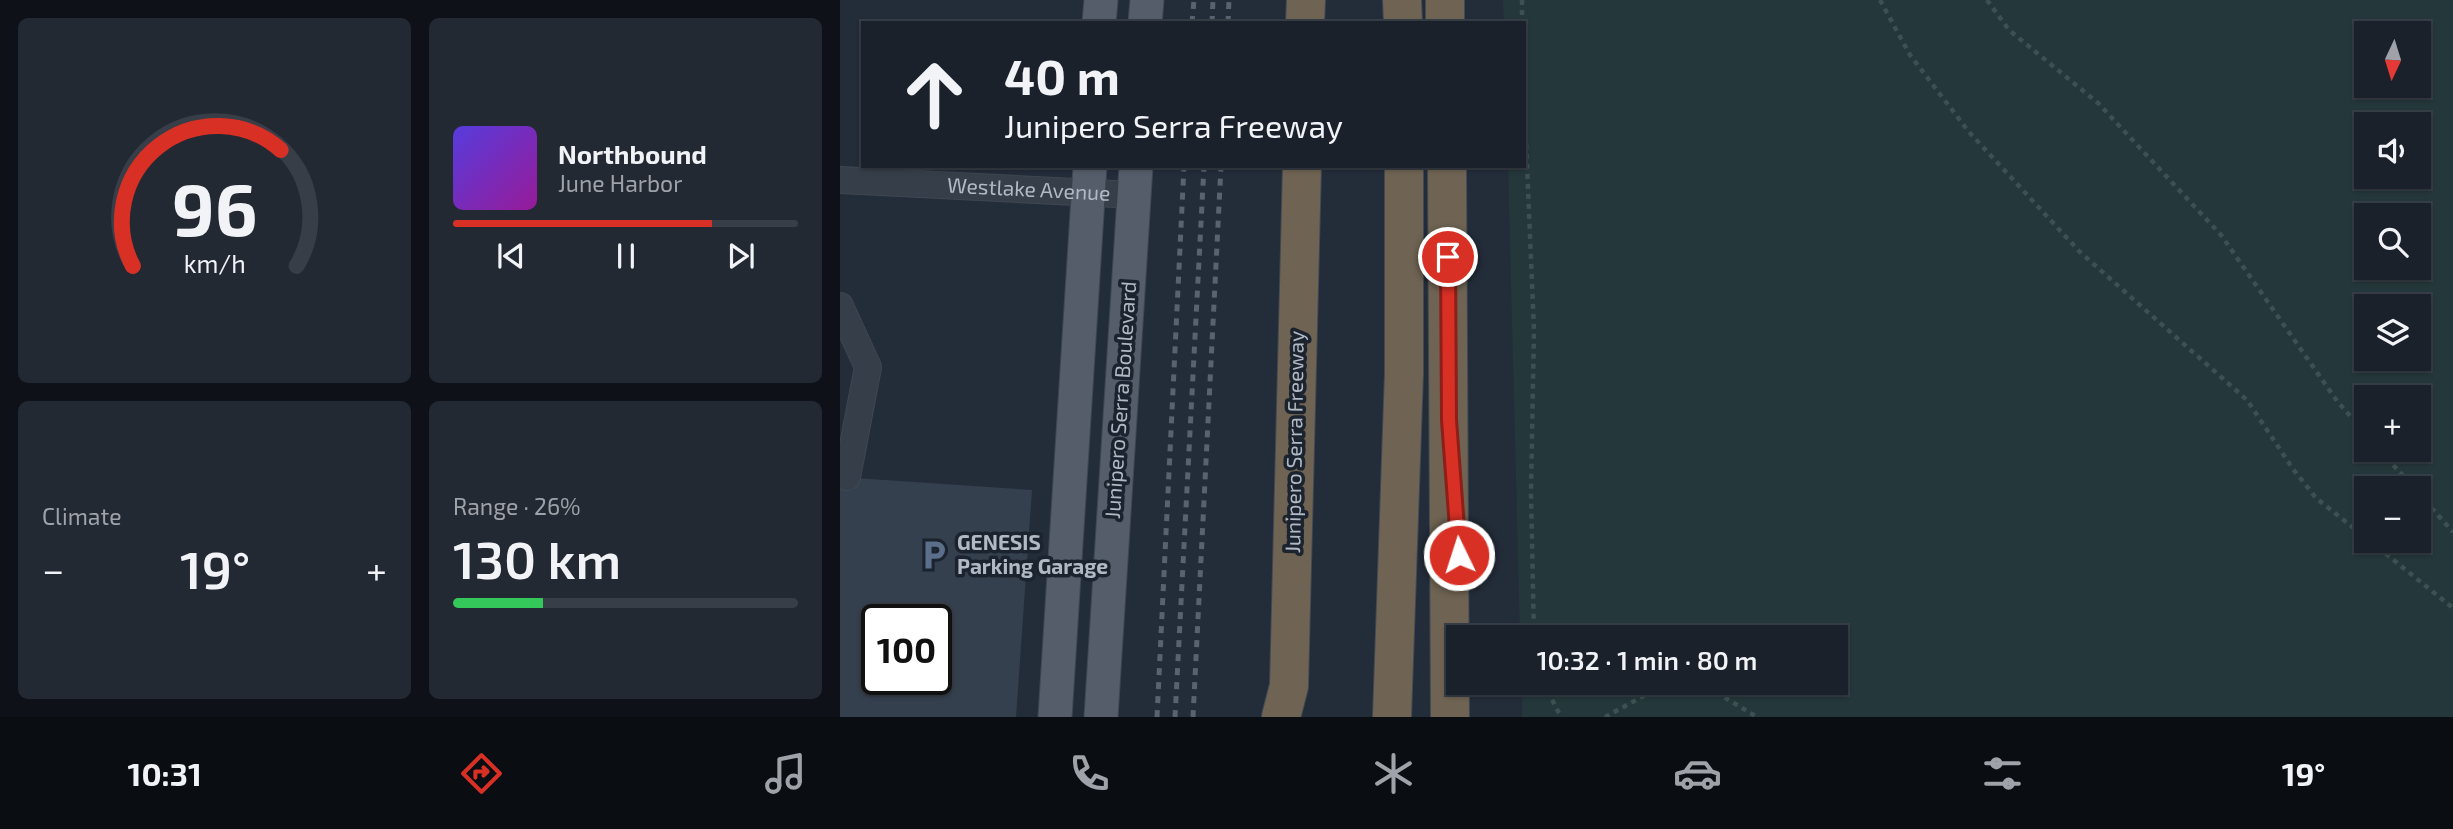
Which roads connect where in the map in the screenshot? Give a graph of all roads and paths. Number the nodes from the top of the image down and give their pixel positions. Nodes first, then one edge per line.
1 (1101, 0) edge
2 (1147, 0) edge
3 (1306, 0) edge
4 (1402, 0) edge
5 (1445, 0) edge
6 (1522, 0) edge
7 (1880, 0) edge
8 (1987, 0) edge
9 (1100, 21) edge
10 (1145, 21) edge
11 (1305, 21) edge
12 (1403, 21) edge
13 (1445, 21) edge
14 (1522, 21) edge
15 (1526, 141) edge
16 (1302, 168) edge
17 (1404, 168) edge
18 (1447, 168) edge
19 (1090, 179) edge
20 (840, 180) edge
21 (1135, 181) edge
22 (840, 306) edge
23 (1449, 420) junction
24 (2354, 420) edge
25 (2391, 462) edge
26 (2403, 476) edge
27 (848, 477) dead end
28 (2431, 507) edge
29 (2354, 528) edge
30 (2453, 532) edge
31 (2385, 553) edge
32 (2453, 608) edge
33 (1463, 625) edge
34 (1534, 625) edge
35 (1468, 695) edge
36 (1550, 695) edge
37 (1645, 695) edge
38 (1721, 695) edge
39 (1286, 707) edge
40 (1055, 717) edge
41 (1101, 717) edge
42 (1392, 717) edge
43 (1450, 717) edge
44 (1470, 717) edge
45 (1561, 717) edge
46 (1605, 717) edge
47 (1757, 717) edge

1 - 9 main road
2 - 10 main road
3 - 11 highway
4 - 12 highway
5 - 13 highway
6 - 14 path
7 - 29 path
8 - 24 path
15 - 34 path
16 - 39 highway, Junipero Serra Freeway
17 - 42 highway
18 - 23 highway
19 - 20 street, Westlake Avenue
19 - 21 street, Westlake Avenue
19 - 40 main road
21 - 41 main road, Junipero Serra Boulevard
22 - 27 street
23 - 33 highway
23 - 43 highway
25 - 26 path
28 - 30 path
31 - 32 path
35 - 44 highway
36 - 45 path
37 - 46 path
38 - 47 path

